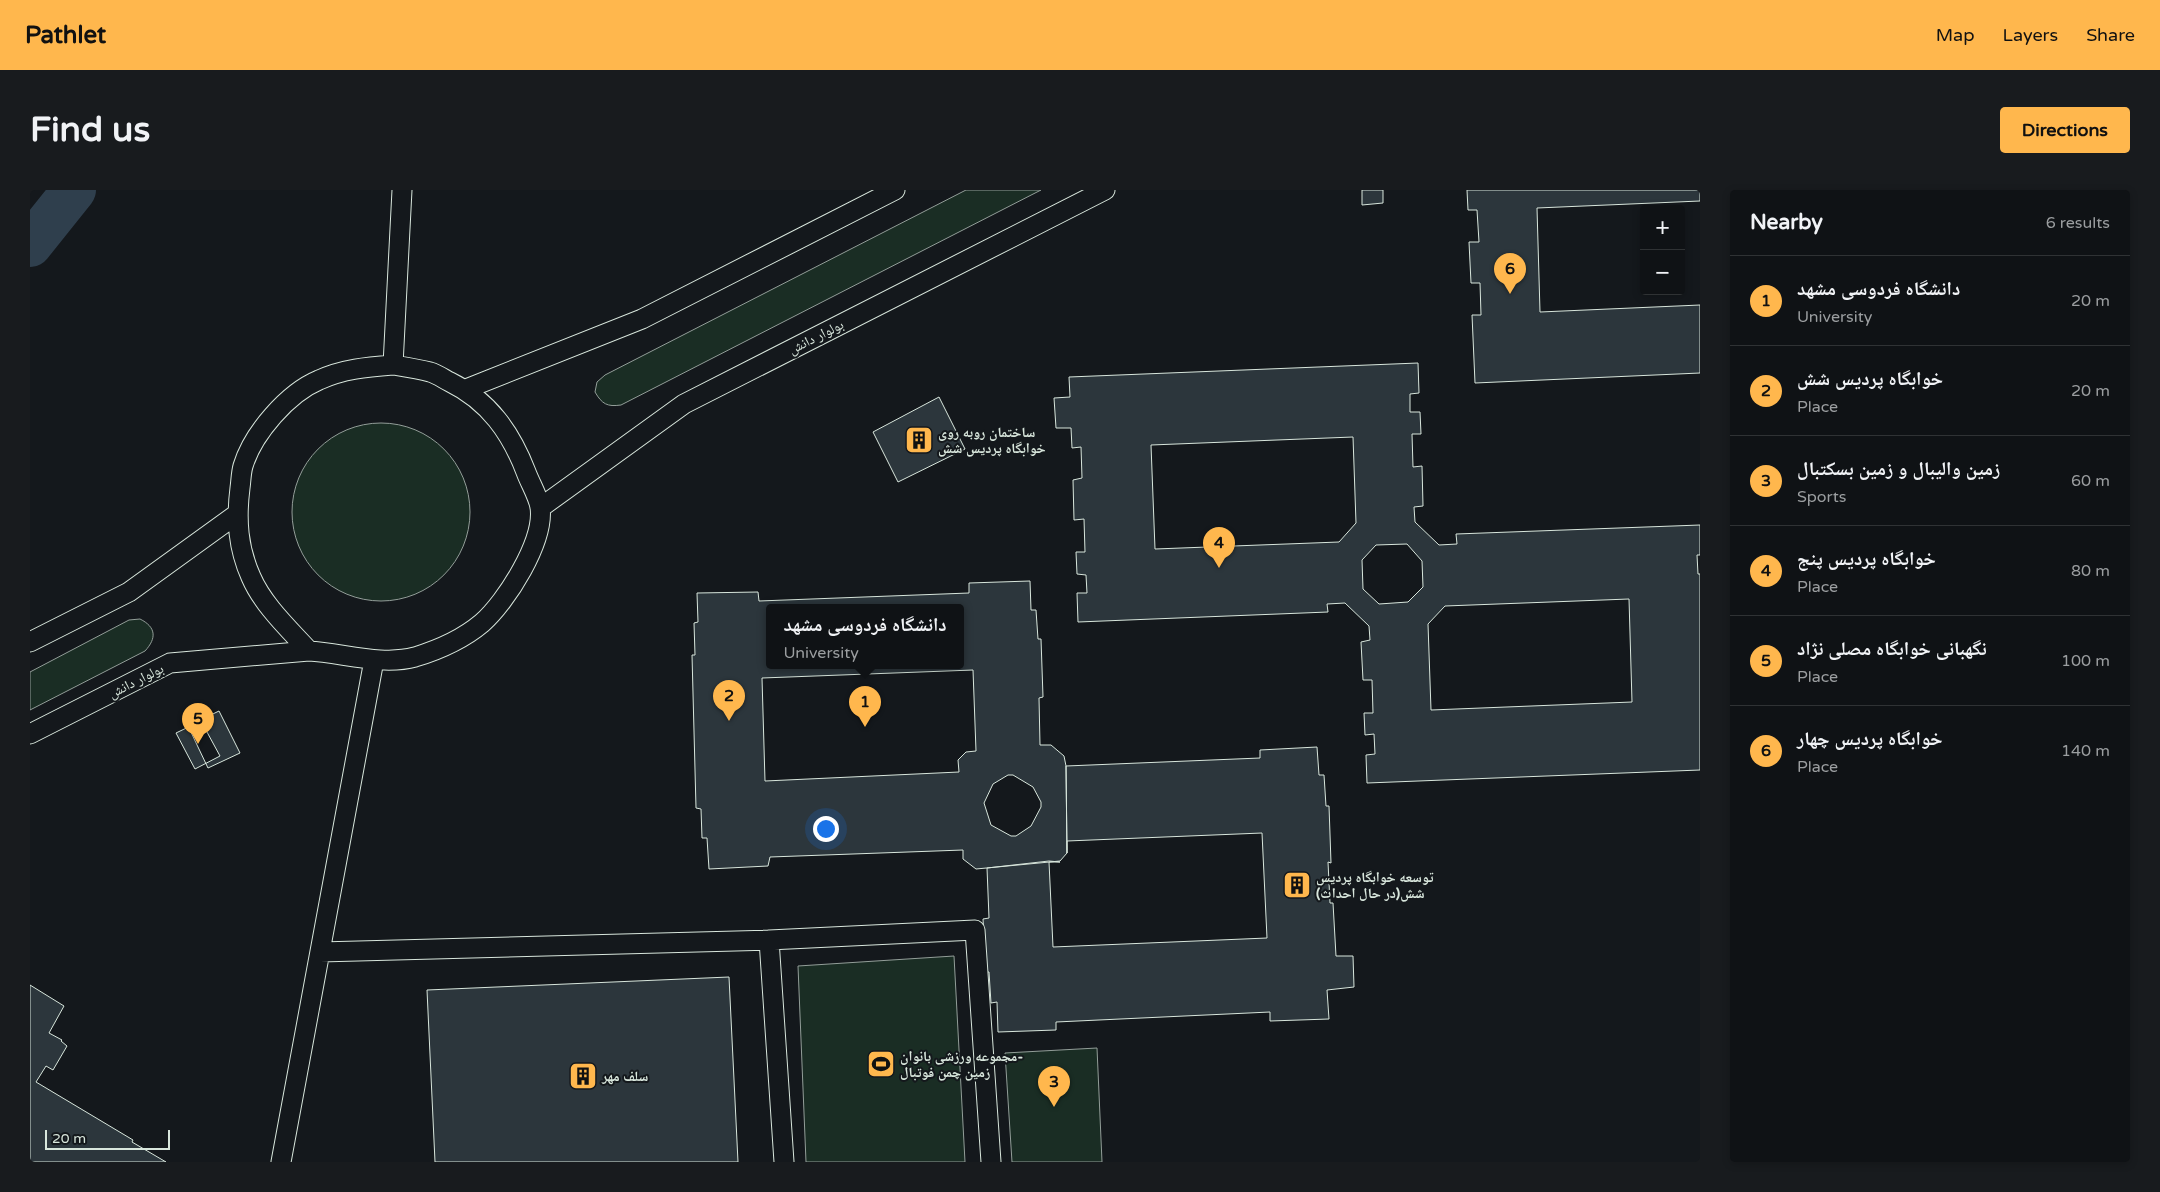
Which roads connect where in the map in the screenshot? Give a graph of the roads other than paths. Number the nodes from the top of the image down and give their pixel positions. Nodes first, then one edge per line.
1 (402, 190) edge
2 (895, 190) edge
3 (1106, 190) edge
4 (393, 365) junction
5 (466, 389) junction
6 (540, 508) junction
7 (237, 514) junction
8 (30, 642) edge
9 (309, 651) junction
10 (374, 660) junction
11 (30, 734) edge
12 (770, 940) junction
13 (320, 952) junction
14 (281, 1162) edge
15 (784, 1162) edge
16 (991, 1162) edge

1 - 4 lane
2 - 5 lane
3 - 6 lane, بولوار دانش
4 - 5 lane
4 - 7 lane
5 - 6 lane
6 - 10 lane, بولوار دانش
7 - 8 lane
7 - 9 lane
9 - 10 lane, بولوار دانش
9 - 11 lane, بولوار دانش
10 - 13 lane
12 - 13 lane
12 - 15 lane
12 - 16 lane
13 - 14 lane

